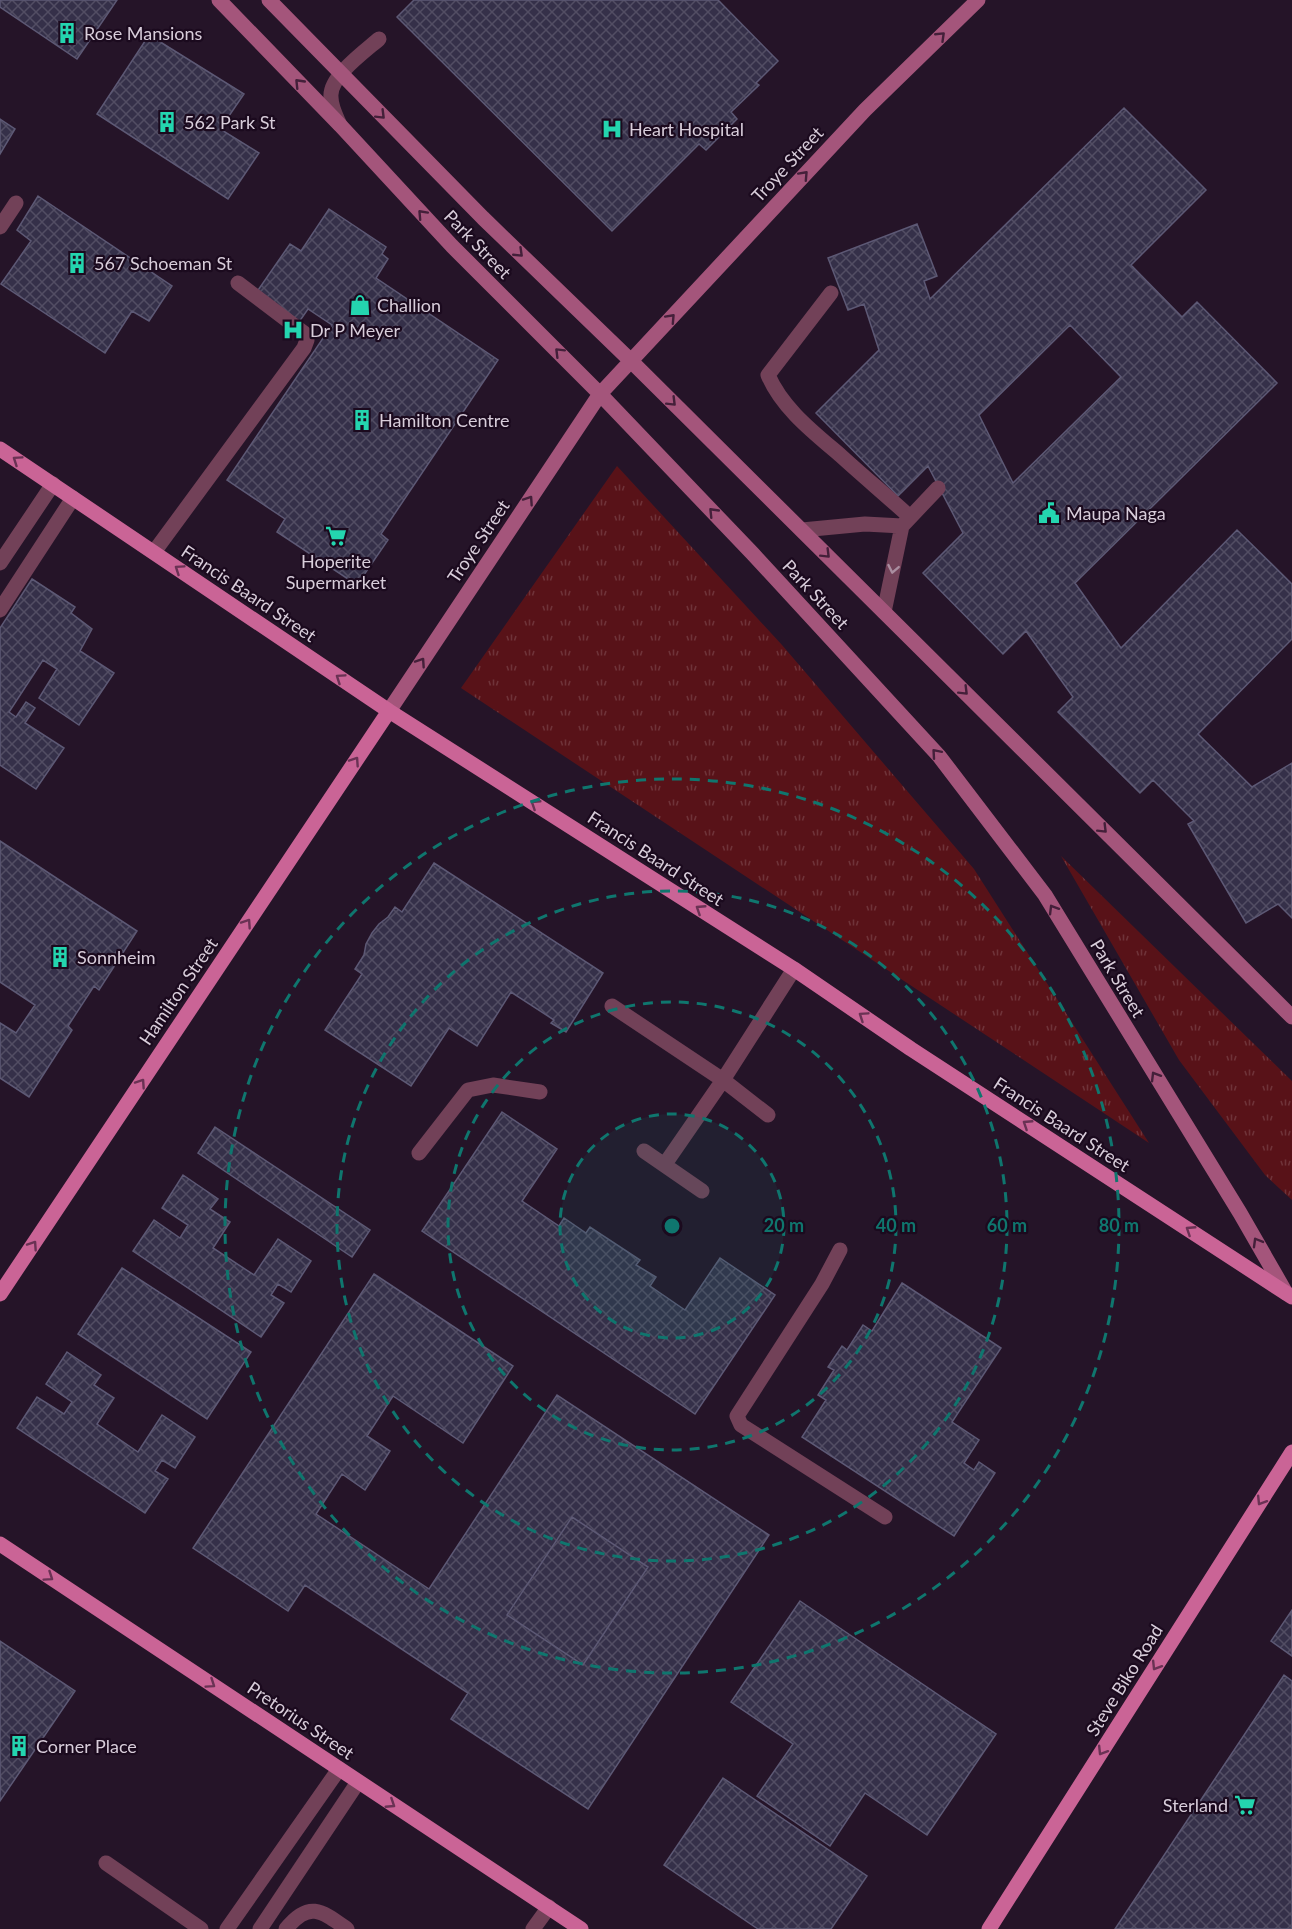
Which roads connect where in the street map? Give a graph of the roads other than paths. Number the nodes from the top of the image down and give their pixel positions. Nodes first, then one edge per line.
1 (219, 0) edge
2 (268, 0) edge
3 (978, 0) edge
4 (379, 39) dead end
5 (340, 74) junction
6 (340, 125) junction
7 (16, 203) dead end
8 (0, 227) edge
9 (238, 283) dead end
10 (831, 293) dead end
11 (631, 361) junction
12 (600, 394) junction
13 (0, 449) edge
14 (53, 484) junction
15 (938, 488) dead end
16 (73, 498) junction
17 (906, 522) junction
18 (802, 530) junction
19 (154, 552) junction
20 (0, 563) edge
21 (0, 610) edge
22 (884, 612) junction
23 (389, 711) junction
24 (794, 969) junction
25 (612, 1006) dead end
26 (1292, 1017) edge
27 (723, 1080) junction
28 (540, 1092) dead end
29 (768, 1115) dead end
30 (644, 1151) dead end
31 (418, 1153) dead end
32 (665, 1164) junction
33 (702, 1191) dead end
34 (840, 1251) dead end
35 (0, 1294) edge
36 (1289, 1295) edge
37 (1292, 1452) edge
38 (885, 1516) dead end
39 (0, 1544) edge
40 (339, 1769) junction
41 (358, 1782) junction
42 (105, 1863) dead end
43 (549, 1907) junction
44 (201, 1929) edge
45 (227, 1929) edge
46 (260, 1929) edge
47 (286, 1929) edge
48 (347, 1929) edge
49 (533, 1929) edge
50 (581, 1929) edge
51 (989, 1929) edge

6 -> 1 street, Park Street
2 - 5 street, Park Street
11 -> 3 street, Troye Street
4 - 5 lane
5 - 6 lane
5 -> 11 street, Park Street
12 -> 6 street, Park Street
7 - 8 lane
9 - 19 lane
10 - 17 lane
11 - 12 street, Troye Street
11 -> 18 street, Park Street
23 -> 12 street, Troye Street
36 -> 12 street, Park Street
14 -> 13 main road, Francis Baard Street
14 - 16 main road, Francis Baard Street
14 - 20 lane
15 - 17 lane
16 - 19 main road, Francis Baard Street
16 - 21 lane
17 - 18 lane
17 -> 22 lane
18 -> 22 street, Park Street
23 -> 19 main road, Francis Baard Street
22 -> 26 street, Park Street
24 -> 23 main road, Francis Baard Street
35 -> 23 main road, Hamilton Street
24 - 27 lane
36 -> 24 main road, Francis Baard Street
25 - 27 lane
27 - 29 lane
27 - 32 lane
28 - 31 lane
30 - 32 lane
32 - 33 lane
34 - 38 lane
37 -> 51 main road, Steve Biko Road
39 -> 40 main road, Pretorius Street
40 - 41 main road, Pretorius Street
40 - 45 lane
41 -> 43 main road, Pretorius Street
41 - 46 lane
42 - 44 lane
43 - 49 lane
43 - 50 main road, Pretorius Street
47 - 48 lane

